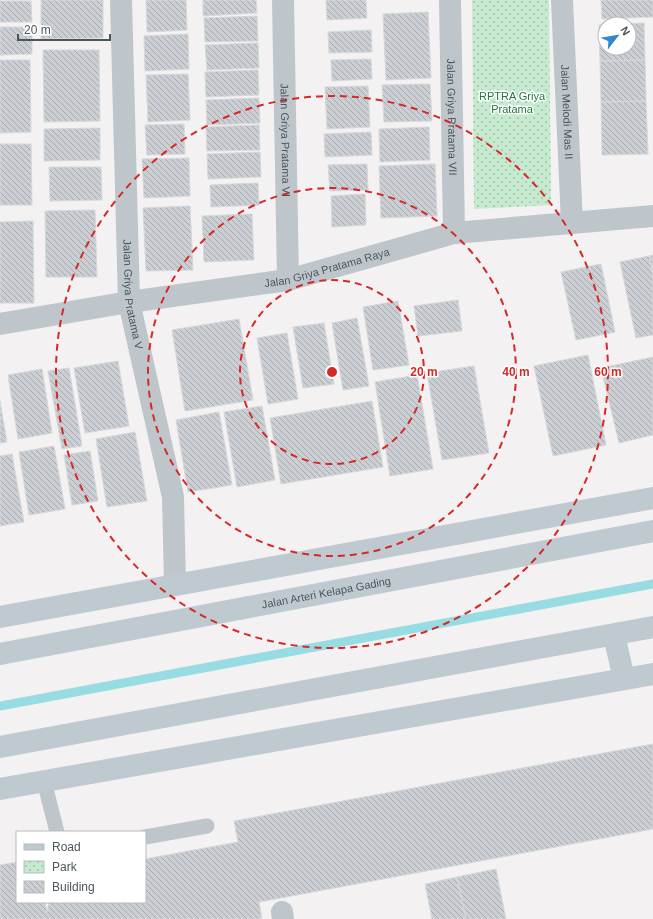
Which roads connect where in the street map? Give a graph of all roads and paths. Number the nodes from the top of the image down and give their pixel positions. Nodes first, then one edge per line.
1 (121, 0) edge
2 (283, 0) edge
3 (450, 0) edge
4 (562, 0) edge
5 (653, 216) edge
6 (572, 223) junction
7 (454, 233) junction
8 (288, 280) junction
9 (129, 302) junction
10 (0, 324) edge
11 (653, 498) edge
12 (653, 531) edge
13 (175, 584) junction
14 (0, 617) edge
15 (653, 627) edge
16 (614, 635) junction
17 (0, 654) edge
18 (653, 674) edge
19 (624, 679) junction
20 (0, 747) edge
21 (44, 781) junction
22 (0, 789) edge
23 (207, 826) dead end
24 (57, 831) edge
25 (146, 838) edge

1 - 9 street, Jalan Griya Pratama V
2 - 8 street, Jalan Griya Pratama VI
3 - 7 street, Jalan Griya Pratama VII
4 - 6 street, Jalan Melodi Mas II
5 - 6 street, Jalan Griya Pratama Raya
6 - 7 street, Jalan Griya Pratama Raya
7 - 8 street, Jalan Griya Pratama Raya
8 - 9 street, Jalan Griya Pratama Raya
9 - 10 street, Jalan Griya Pratama Raya
9 - 13 street, Jalan Griya Pratama V
11 - 13 street
12 - 17 street, Jalan Arteri Kelapa Gading
13 - 14 street
15 - 16 street
16 - 19 street
16 - 20 street
18 - 19 street
19 - 21 street
21 - 22 street
21 - 24 lane
23 - 25 lane

